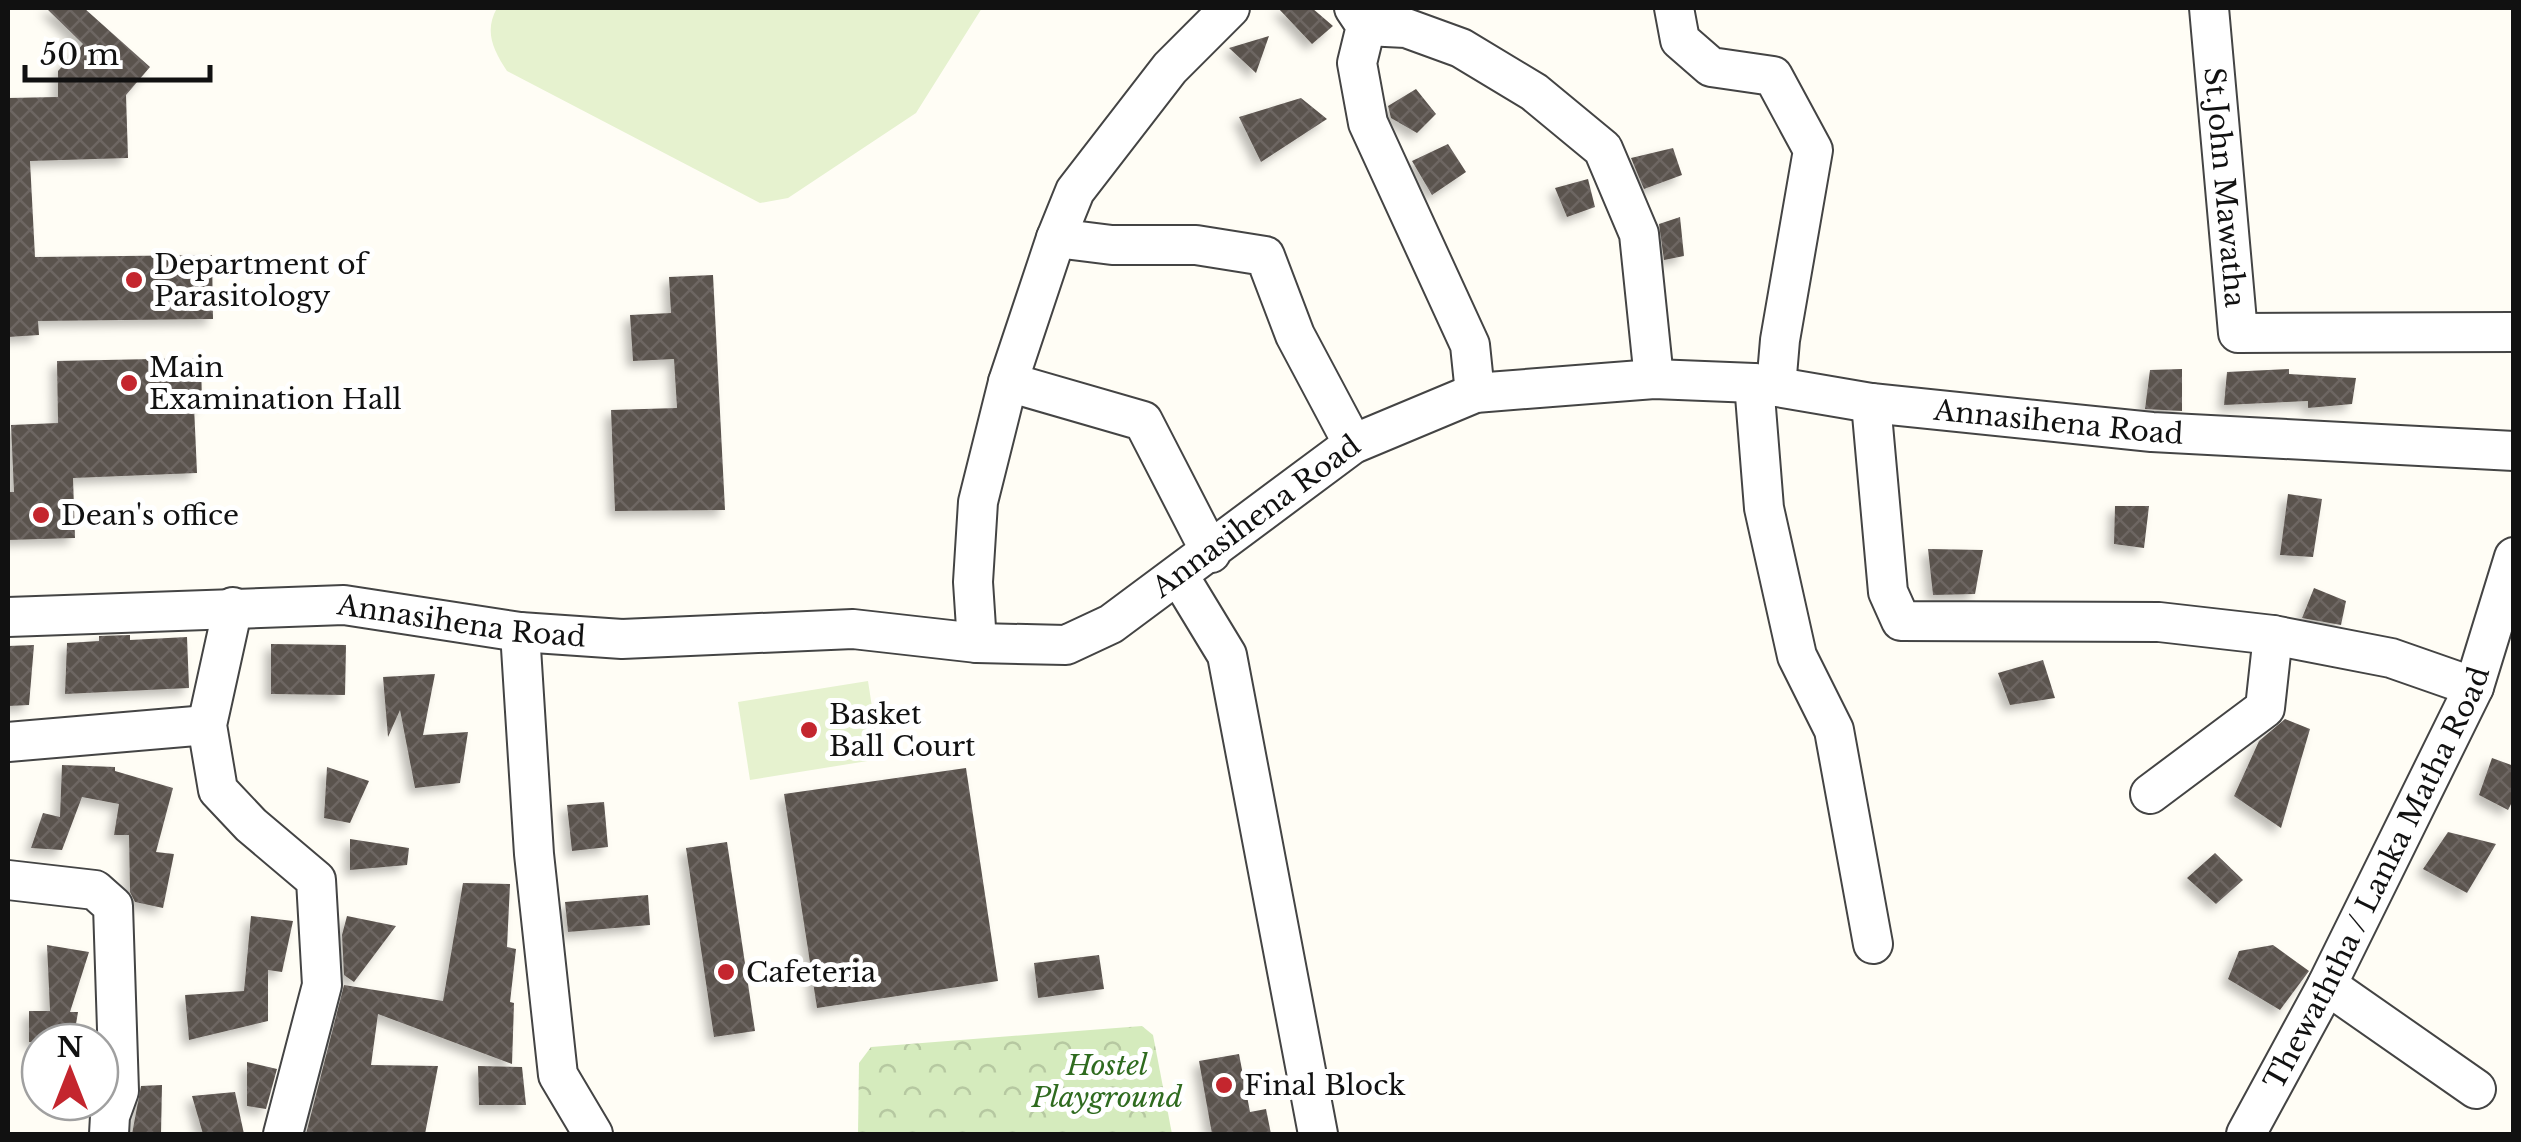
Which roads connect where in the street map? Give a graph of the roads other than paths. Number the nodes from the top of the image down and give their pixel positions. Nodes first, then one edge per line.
1 (1230, 8) edge
2 (1674, 8) edge
3 (2209, 8) edge
4 (1360, 17) edge
5 (1056, 238) junction
6 (2514, 332) edge
7 (1654, 379) junction
8 (1008, 382) junction
9 (1765, 385) junction
10 (1475, 393) junction
11 (1870, 403) junction
12 (1354, 444) junction
13 (2514, 451) edge
14 (1211, 553) junction
15 (2514, 557) edge
16 (1179, 576) junction
17 (234, 607) junction
18 (8, 617) edge
19 (520, 632) junction
20 (2273, 635) junction
21 (977, 644) junction
22 (2474, 687) junction
23 (207, 726) junction
24 (8, 742) edge
25 (2150, 794) dead end
26 (8, 880) edge
27 (1873, 944) dead end
28 (2327, 985) junction
29 (2476, 1088) dead end
30 (2258, 1130) edge
31 (109, 1134) edge
32 (283, 1134) edge
33 (594, 1134) edge
34 (1318, 1134) edge

1 - 5 street
2 - 9 street
3 - 6 street, St.John Mawatha
4 - 7 street
4 - 10 street
5 - 8 street
5 - 12 street
7 - 9 street, Annasihena Road
7 - 10 street, Annasihena Road
8 - 14 street
8 - 21 street
9 - 11 street, Annasihena Road
9 - 27 street
10 - 12 street, Annasihena Road
11 - 13 street, Annasihena Road
11 - 20 street
12 - 14 street, Annasihena Road
14 - 16 street, Annasihena Road
15 - 22 street, Thewaththa / Lanka Matha Road
16 - 21 street, Annasihena Road
16 - 34 street
17 - 18 street, Annasihena Road
17 - 19 street, Annasihena Road
17 - 23 street
19 - 21 street, Annasihena Road
19 - 33 street
20 - 22 street
20 - 25 street
22 - 28 street, Thewaththa / Lanka Matha Road
23 - 24 street
23 - 32 street
26 - 31 street
28 - 29 street
28 - 30 street, Thewaththa / Lanka Matha Road

